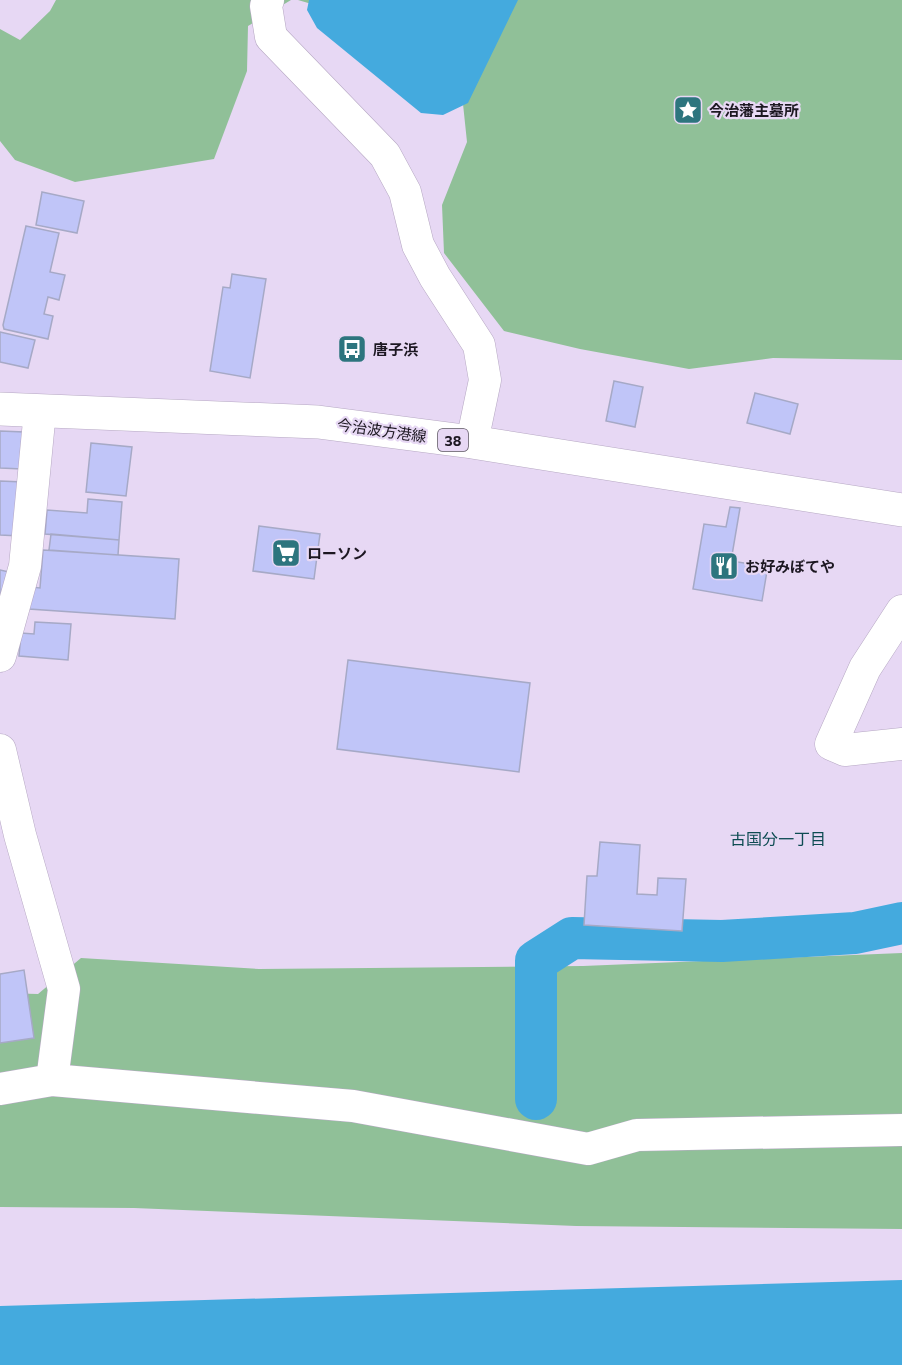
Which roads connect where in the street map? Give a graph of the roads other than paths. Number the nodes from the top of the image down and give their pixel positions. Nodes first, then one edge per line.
1 (268, 0) edge
2 (0, 409) edge
3 (40, 411) junction
4 (472, 442) junction
5 (902, 510) edge
6 (902, 611) edge
7 (0, 656) edge
8 (902, 744) edge
9 (0, 750) edge
10 (52, 1080) junction
11 (0, 1089) edge
12 (902, 1130) edge

1 - 4 street
2 - 3 main road, 今治波方港線 / 38
3 - 4 main road, 今治波方港線 / 38
3 - 7 street
4 - 5 main road, 今治波方港線 / 38
6 - 8 street
9 - 10 street
10 - 11 street
10 - 12 street

